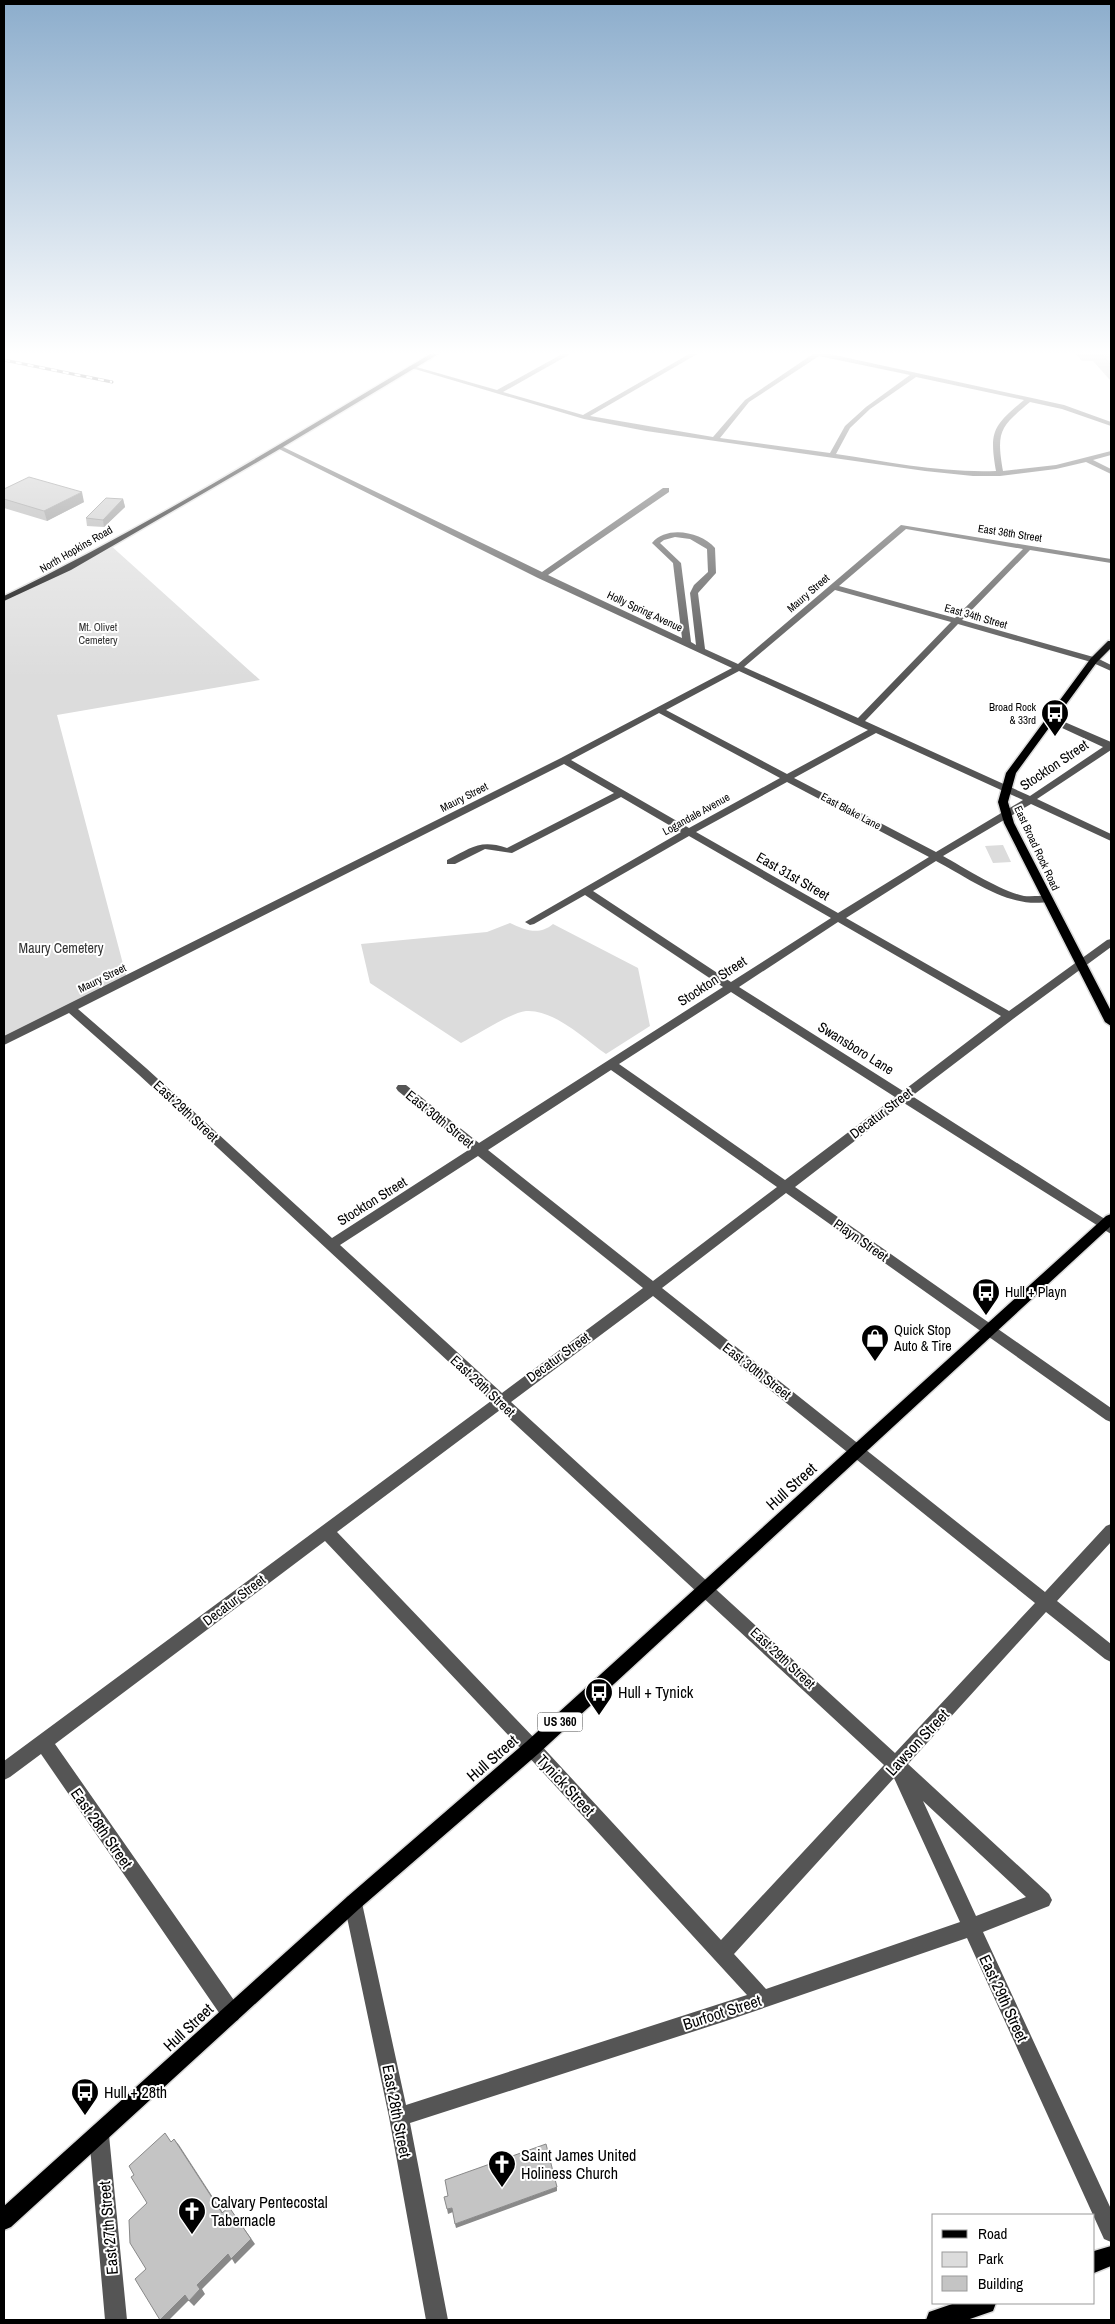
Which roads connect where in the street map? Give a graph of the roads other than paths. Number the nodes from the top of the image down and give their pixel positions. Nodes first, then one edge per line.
1 (255, 461) edge
2 (309, 461) edge
3 (871, 461) edge
4 (997, 461) edge
5 (1076, 461) edge
6 (1091, 461) edge
7 (1111, 472) edge
8 (1000, 474) junction
9 (666, 490) dead end
10 (904, 528) joint
11 (1029, 547) junction
12 (1111, 561) edge
13 (541, 576) junction
14 (834, 587) junction
15 (4, 599) edge
16 (957, 622) junction
17 (686, 643) junction
18 (1111, 643) edge
19 (701, 650) junction
20 (1094, 660) junction
21 (738, 668) junction
22 (1111, 668) edge
23 (659, 710) junction
24 (1050, 719) junction
25 (859, 722) junction
26 (875, 730) junction
27 (1111, 746) edge
28 (564, 760) junction
29 (788, 778) junction
30 (1006, 787) junction
31 (621, 793) junction
32 (1031, 799) junction
33 (1006, 816) junction
34 (688, 832) junction
35 (1111, 838) edge
36 (936, 856) junction
37 (451, 862) dead end
38 (586, 891) junction
39 (1047, 899) junction
40 (838, 918) junction
41 (530, 922) dead end
42 (1111, 943) edge
43 (1082, 965) junction
44 (730, 986) junction
45 (70, 1008) junction
46 (1009, 1016) junction
47 (1111, 1022) edge
48 (4, 1041) edge
49 (611, 1064) junction
50 (402, 1088) dead end
51 (904, 1097) junction
52 (478, 1151) junction
53 (785, 1186) junction
54 (1109, 1224) edge
55 (330, 1245) junction
56 (652, 1288) junction
57 (990, 1330) junction
58 (499, 1401) junction
59 (1111, 1416) edge
60 (858, 1450) junction
61 (326, 1531) junction
62 (1111, 1531) edge
63 (706, 1588) junction
64 (1046, 1601) junction
65 (1111, 1654) edge
66 (43, 1742) junction
67 (532, 1748) junction
68 (897, 1764) junction
69 (4, 1771) edge
70 (1043, 1900) joint
71 (353, 1903) junction
72 (972, 1927) junction
73 (722, 1953) junction
74 (763, 1999) junction
75 (231, 2013) junction
76 (399, 2117) junction
77 (100, 2135) junction
78 (4, 2220) edge
79 (1111, 2232) edge
80 (1111, 2256) edge
81 (1095, 2262) edge
82 (981, 2304) edge
83 (116, 2320) edge
84 (437, 2320) edge
85 (937, 2320) edge

1 - 15 main road, North Hopkins Road
2 - 13 street, Holly Spring Avenue
3 - 8 street
4 - 8 street
5 - 8 street
6 - 7 street
9 - 13 street
10 - 11 street, East 36th Street
10 - 14 street, Maury Street
11 - 12 street, East 36th Street
11 - 16 street
13 - 17 street, Holly Spring Avenue
14 - 16 street, East 34th Street
14 - 21 street, Maury Street
16 - 20 street, East 34th Street
16 - 25 street
17 - 19 street, Holly Spring Avenue
17 - 19 street
18 - 20 main road, East Broad Rock Road
19 - 21 street, Holly Spring Avenue
20 - 22 street, East 34th Street
20 - 24 main road, East Broad Rock Road
21 - 23 street, Maury Street
21 - 25 street, Holly Spring Avenue
23 - 28 street, Maury Street
23 - 29 street, East Blake Lane
24 - 27 street
24 - 30 main road, East Broad Rock Road
25 - 26 street, Holly Spring Avenue
26 - 29 street, Logandale Avenue
26 - 30 street, Holly Spring Avenue
27 - 32 street, Stockton Street
28 - 31 street, East 31st Street
28 - 45 street, Maury Street
29 - 34 street, Logandale Avenue
29 - 36 street, East Blake Lane
30 - 32 street, Holly Spring Avenue
30 - 33 main road, East Broad Rock Road
31 - 34 street, East 31st Street
31 - 37 street
32 - 33 street, Stockton Street
32 - 35 street, Holly Spring Avenue
33 - 36 street, Stockton Street
33 - 39 main road, East Broad Rock Road
34 - 38 street, Logandale Avenue
34 - 40 street, East 31st Street
36 - 39 street, East Blake Lane
36 - 40 street, Stockton Street
38 - 41 street, Logandale Avenue
38 - 44 street, Swansboro Lane
39 - 43 main road, East Broad Rock Road
40 - 44 street, Stockton Street
40 - 46 street, East 31st Street
42 - 43 street, Decatur Street
43 - 46 street, Decatur Street
43 - 47 main road, East Broad Rock Road
44 - 49 street, Stockton Street
44 - 51 street, Swansboro Lane
45 - 48 street, Maury Street
45 - 55 street, East 29th Street
46 - 51 street, Decatur Street
49 - 52 street, Stockton Street
49 - 53 street, Playn Street
50 - 52 street, East 30th Street
51 - 53 street, Decatur Street
51 - 54 street, Swansboro Lane
52 - 55 street, Stockton Street
52 - 56 street, East 30th Street
53 - 56 street, Decatur Street
53 - 57 street, Playn Street
54 - 57 main road, Hull Street / US 360
55 - 58 street, East 29th Street
56 - 58 street, Decatur Street
56 - 60 street, East 30th Street
57 - 59 street, Playn Street
57 - 60 main road, Hull Street / US 360
58 - 61 street, Decatur Street
58 - 63 street, East 29th Street
60 - 63 main road, Hull Street / US 360
60 - 64 street, East 30th Street
61 - 66 street, Decatur Street
61 - 67 street, Tynick Street
62 - 64 street, Lawson Street
63 - 67 main road, Hull Street / US 360
63 - 68 street, East 29th Street
64 - 65 street, East 30th Street
64 - 68 street, Lawson Street
66 - 69 street, Decatur Street
66 - 75 street, East 28th Street
67 - 71 main road, Hull Street / US 360
67 - 73 street, Tynick Street
68 - 70 street, East 29th Street
68 - 72 street, East 29th Street
68 - 73 street, Lawson Street
70 - 72 street, Burfoot Street
71 - 75 main road, Hull Street / US 360
71 - 76 street, East 28th Street
72 - 74 street, Burfoot Street
72 - 79 street, East 29th Street
73 - 74 street, Tynick Street
74 - 76 street, Burfoot Street
75 - 77 main road, Hull Street / US 360
76 - 84 street, East 28th Street
77 - 78 main road, Hull Street / US 360
77 - 83 street, East 27th Street
80 - 81 main road
82 - 85 main road

